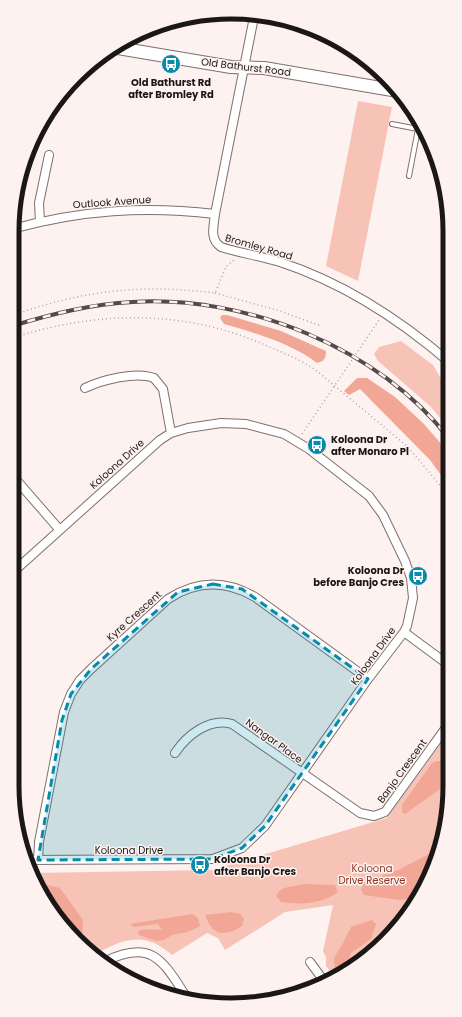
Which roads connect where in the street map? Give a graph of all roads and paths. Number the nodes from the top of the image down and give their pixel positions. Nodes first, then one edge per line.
1 (253, 20) edge
2 (122, 49) edge
3 (245, 68) junction
4 (389, 89) edge
5 (392, 124) dead end
6 (417, 129) edge
7 (418, 130) edge
8 (49, 155) dead end
9 (409, 176) dead end
10 (215, 214) junction
11 (40, 222) junction
12 (19, 227) edge
13 (242, 252) junction
14 (215, 293) junction
15 (384, 312) junction
16 (19, 313) edge
17 (321, 326) dead end
18 (19, 336) edge
19 (443, 357) edge
20 (334, 386) junction
21 (85, 388) dead end
22 (171, 433) junction
23 (297, 440) junction
24 (19, 483) edge
25 (443, 489) edge
26 (60, 529) junction
27 (19, 567) edge
28 (404, 632) junction
29 (443, 661) edge
30 (368, 679) junction
31 (443, 732) edge
32 (175, 753) dead end
33 (301, 773) junction
34 (32, 860) edge
35 (38, 860) junction
36 (110, 960) edge
37 (310, 962) dead end
38 (322, 978) edge
39 (183, 993) edge

1 - 3 street, Bromley Road
2 - 3 main road, Old Bathurst Road
3 - 4 main road, Old Bathurst Road
3 - 10 street, Bromley Road
5 - 6 lane
7 - 9 lane
8 - 11 street
10 - 11 street, Outlook Avenue
10 - 13 street, Bromley Road
11 - 12 street, Outlook Avenue
13 - 14 path
13 - 15 street, Bromley Road
14 - 16 path
14 - 17 path
15 - 19 street, Bromley Road
15 - 20 path
18 - 20 path
20 - 23 path
20 - 25 path
21 - 22 street
22 - 23 street, Koloona Drive
22 - 26 street, Koloona Drive
23 - 28 street, Koloona Drive
24 - 26 street
26 - 27 street, Koloona Drive
28 - 29 street
28 - 30 street, Koloona Drive
30 - 33 street, Koloona Drive
30 - 35 street, Kyre Crescent
31 - 33 street, Banjo Crescent
32 - 33 street, Nangar Place
33 - 35 street, Koloona Drive
34 - 35 street, Koloona Drive
36 - 39 street
37 - 38 street

